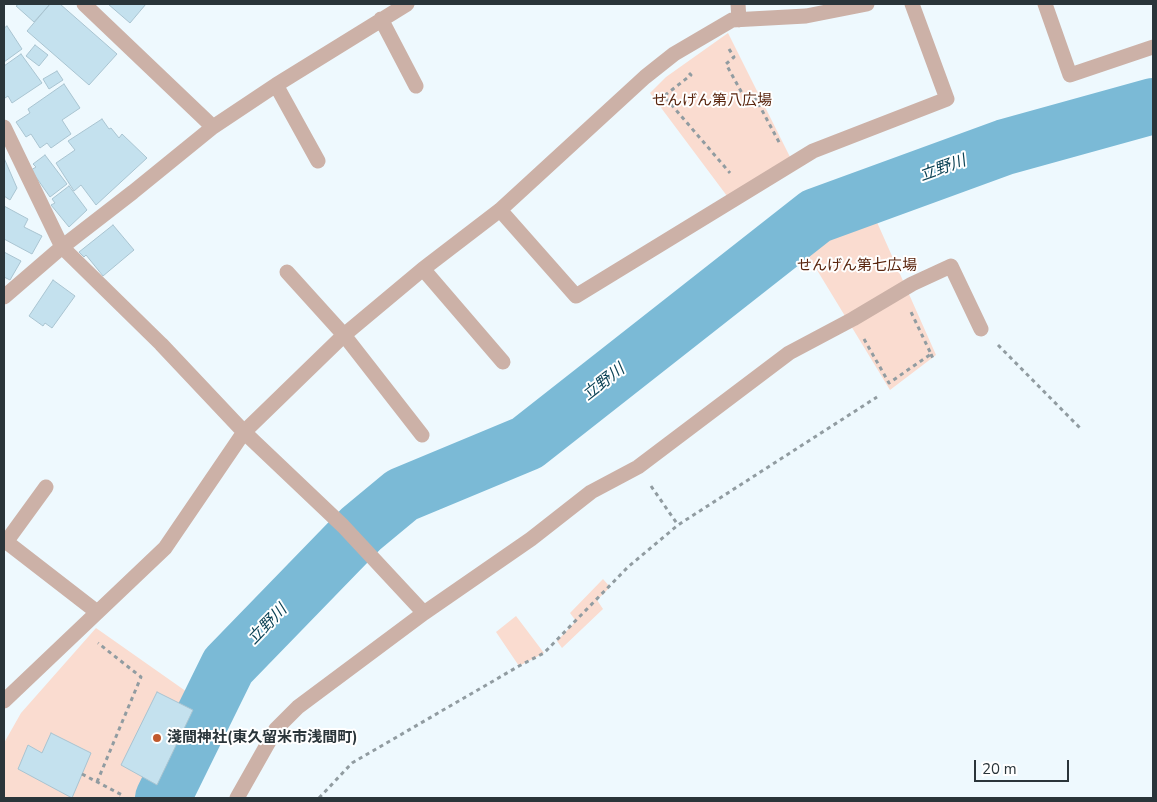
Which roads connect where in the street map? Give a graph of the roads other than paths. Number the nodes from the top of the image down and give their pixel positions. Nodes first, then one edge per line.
1 (84, 4) edge
2 (407, 4) edge
3 (738, 4) edge
4 (867, 4) edge
5 (912, 4) edge
6 (1045, 4) edge
7 (381, 19) junction
8 (739, 20) junction
9 (1153, 47) edge
10 (276, 85) junction
11 (416, 86) dead end
12 (4, 127) edge
13 (212, 127) junction
14 (318, 161) dead end
15 (500, 210) junction
16 (62, 247) junction
17 (423, 269) junction
18 (287, 272) dead end
19 (4, 297) edge
20 (981, 329) road end
21 (344, 335) junction
22 (503, 362) dead end
23 (244, 432) junction
24 (422, 435) dead end
25 (46, 487) dead end
26 (5, 541) edge
27 (96, 612) junction
28 (424, 613) junction
29 (4, 701) edge
30 (237, 798) edge

1 - 13 street
2 - 7 street
3 - 8 street
4 - 8 street
5 - 15 street
6 - 9 street
7 - 10 street
7 - 11 street
8 - 15 street
10 - 13 street
10 - 14 street
12 - 16 street
13 - 16 street
15 - 17 street
16 - 19 street
16 - 23 street
17 - 21 street
17 - 22 street
18 - 21 street
20 - 28 street
21 - 23 street
21 - 24 street
23 - 27 street
23 - 28 street
25 - 26 street
26 - 27 street
27 - 29 street
28 - 30 street

